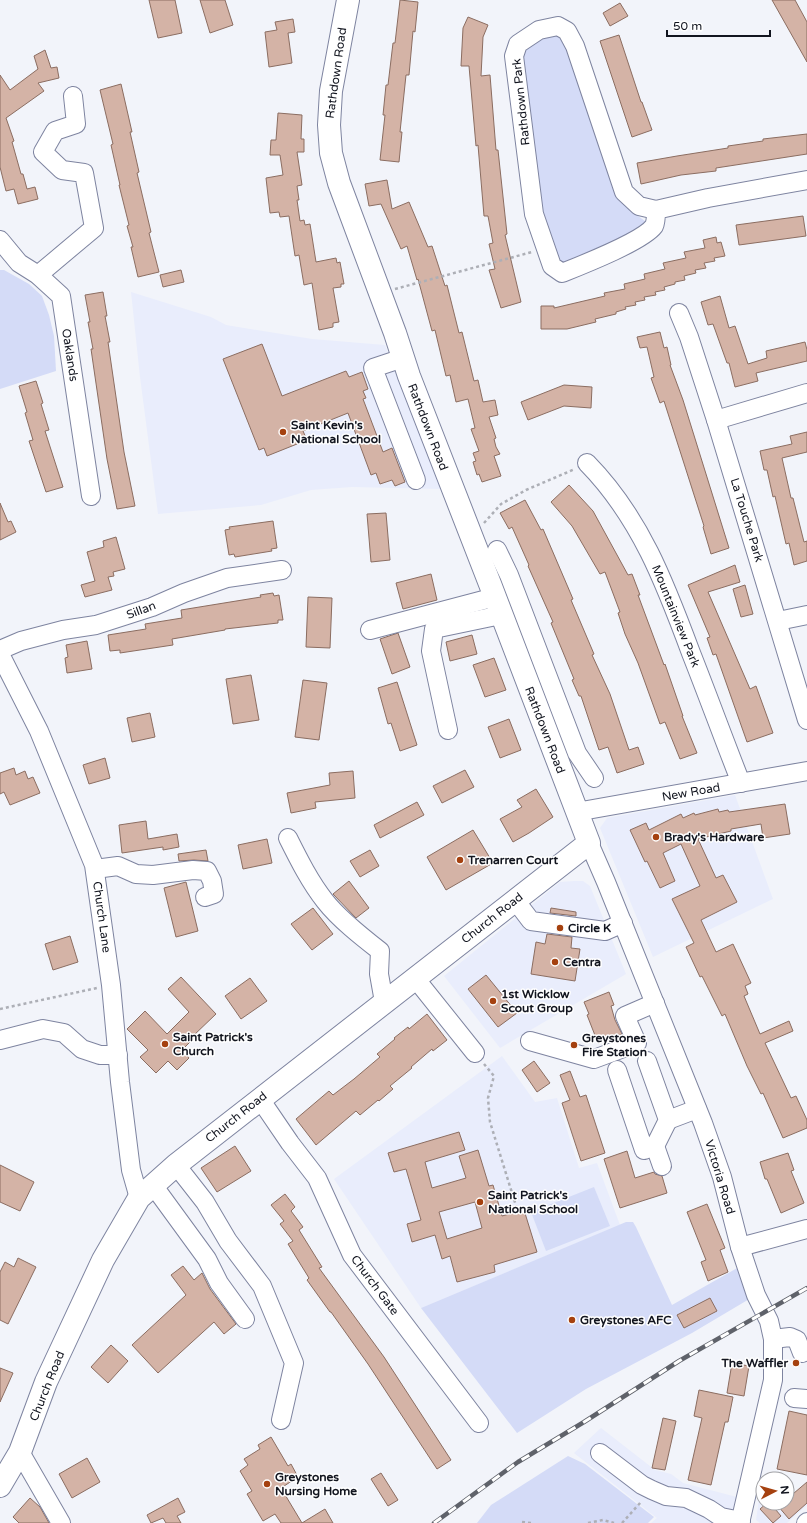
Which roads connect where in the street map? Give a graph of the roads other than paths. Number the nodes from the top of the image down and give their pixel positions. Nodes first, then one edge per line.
1 (348, 0) edge
2 (73, 96) dead end
3 (807, 180) edge
4 (656, 210) junction
5 (0, 240) edge
6 (38, 275) junction
7 (679, 313) dead end
8 (402, 358) junction
9 (807, 393) edge
10 (716, 420) junction
11 (587, 463) road end
12 (416, 480) dead end
13 (91, 496) dead end
14 (497, 550) road end
15 (282, 570) dead end
16 (499, 592) junction
17 (807, 615) edge
18 (778, 621) junction
19 (370, 630) dead end
20 (0, 650) edge
21 (0, 654) edge
22 (807, 720) edge
23 (448, 730) dead end
24 (807, 771) edge
25 (594, 778) dead end
26 (741, 783) junction
27 (576, 812) junction
28 (288, 838) dead end
29 (589, 843) junction
30 (95, 869) junction
31 (205, 897) dead end
32 (515, 900) junction
33 (623, 923) junction
34 (415, 978) junction
35 (384, 1002) junction
36 (655, 1003) junction
37 (0, 1040) edge
38 (530, 1041) dead end
39 (475, 1053) road end
40 (118, 1055) junction
41 (647, 1061) dead end
42 (617, 1070) dead end
43 (260, 1099) junction
44 (697, 1109) junction
45 (668, 1120) junction
46 (655, 1146) junction
47 (176, 1165) junction
48 (662, 1166) dead end
49 (146, 1191) junction
50 (807, 1229) edge
51 (740, 1247) junction
52 (245, 1319) dead end
53 (773, 1340) junction
54 (807, 1351) edge
55 (281, 1420) dead end
56 (479, 1423) dead end
57 (20, 1452) junction
58 (600, 1453) dead end
59 (0, 1486) edge
60 (740, 1522) edge
61 (61, 1523) edge

1 - 8 main road, Rathdown Road
2 - 6 street
3 - 4 street, Rathdown Park
4 - 4 street, Rathdown Park
5 - 6 street, Oaklands
6 - 13 street, Oaklands
7 - 10 street, La Touche Park
8 - 12 street
8 - 16 main road, Rathdown Road
9 - 10 street
10 - 18 street, La Touche Park
11 - 26 street, Mountainview Park
14 - 16 street
15 - 20 street, Sillan
16 - 19 street
16 - 23 street
16 - 25 street
16 - 27 main road, Rathdown Road
17 - 18 street
18 - 22 street, La Touche Park
21 - 30 street, Church Lane
24 - 26 street, New Road
26 - 27 street, New Road
27 - 29 main road, Rathdown Road
28 - 35 street
29 - 32 main road, Church Road
29 - 33 street, Victoria Road
30 - 31 street
30 - 40 street, Church Lane
32 - 33 street
32 - 34 main road, Church Road
33 - 36 street, Victoria Road
34 - 35 main road, Church Road
34 - 39 street
35 - 43 main road, Church Road
36 - 38 street
36 - 44 street, Victoria Road
37 - 40 street
40 - 49 street, Church Lane
41 - 45 street
42 - 46 street
43 - 47 main road, Church Road
43 - 56 street, Church Gate
44 - 45 street
44 - 51 street, Victoria Road
45 - 46 street
46 - 48 street
47 - 49 main road, Church Road
47 - 55 street
49 - 52 street
49 - 57 main road, Church Road
50 - 51 street
51 - 53 street, Victoria Road
53 - 54 street
53 - 60 street, Victoria Road
57 - 59 main road, Church Road
57 - 61 street
58 - 60 street

